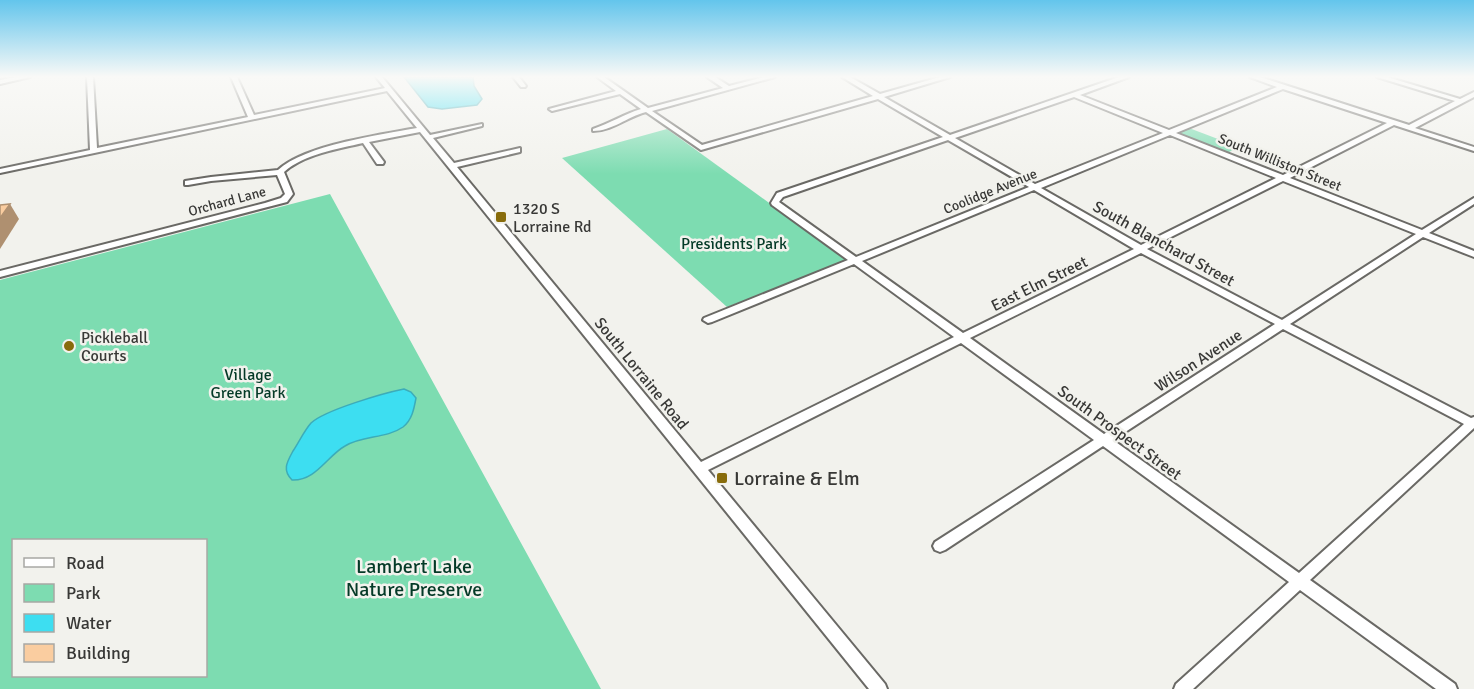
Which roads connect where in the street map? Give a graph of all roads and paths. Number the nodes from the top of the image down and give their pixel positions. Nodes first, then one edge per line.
1 (92, 109) edge
2 (248, 109) edge
3 (294, 109) edge
4 (406, 109) edge
5 (648, 109) edge
6 (837, 109) edge
7 (900, 109) edge
8 (1034, 109) edge
9 (1111, 109) edge
10 (1226, 109) edge
11 (1350, 109) edge
12 (1445, 109) edge
13 (645, 110) junction
14 (252, 118) junction
15 (1393, 123) junction
16 (480, 125) dead end
17 (1409, 128) junction
18 (422, 129) junction
19 (595, 130) dead end
20 (1169, 132) junction
21 (429, 137) junction
22 (949, 138) junction
23 (366, 142) junction
24 (1474, 149) edge
25 (517, 150) dead end
26 (94, 152) junction
27 (380, 162) dead end
28 (452, 166) junction
29 (0, 171) edge
30 (280, 172) junction
31 (1283, 178) junction
32 (188, 183) dead end
33 (1034, 187) junction
34 (1474, 201) edge
35 (1423, 234) junction
36 (1141, 249) junction
37 (1474, 254) edge
38 (854, 260) junction
39 (0, 274) edge
40 (708, 320) dead end
41 (1283, 324) junction
42 (962, 338) junction
43 (1473, 423) edge
44 (1104, 440) junction
45 (699, 469) junction
46 (940, 546) dead end
47 (1299, 581) junction
48 (879, 689) edge
49 (1182, 689) edge
50 (1449, 689) edge

1 - 26 street
2 - 14 street
3 - 14 street
4 - 18 street, South Lorraine Road
5 - 13 street
6 - 13 street
7 - 22 street, South Blanchard Street
8 - 22 street
9 - 20 street, South Williston Street
10 - 20 street, Coolidge Avenue
11 - 15 street
12 - 17 street
13 - 19 street
14 - 26 street
15 - 17 street
15 - 31 street, East Elm Street
16 - 21 street
17 - 24 street
18 - 21 street, South Lorraine Road
18 - 23 street, Orchard Lane
20 - 31 street, South Williston Street
20 - 33 street, Coolidge Avenue
21 - 28 street, South Lorraine Road
22 - 33 street, South Blanchard Street
22 - 38 street, South Prospect Street
23 - 27 street
23 - 30 street, Orchard Lane
25 - 28 street
26 - 29 street
28 - 45 street, South Lorraine Road
30 - 32 street
30 - 39 street, Orchard Lane
31 - 35 street, South Williston Street
31 - 36 street, East Elm Street
33 - 36 street, South Blanchard Street
33 - 38 street, Coolidge Avenue
34 - 35 street, Wilson Avenue
35 - 37 street, South Williston Street
35 - 41 street, Wilson Avenue
36 - 41 street, South Blanchard Street
36 - 42 street, East Elm Street
38 - 40 street, Coolidge Avenue
38 - 42 street, South Prospect Street
41 - 43 street, South Blanchard Street
41 - 44 street, Wilson Avenue
42 - 44 street, South Prospect Street
42 - 45 street, East Elm Street
43 - 47 street
44 - 46 street, Wilson Avenue
44 - 47 street, South Prospect Street
45 - 48 street, South Lorraine Road
47 - 49 street
47 - 50 street, South Prospect Street

